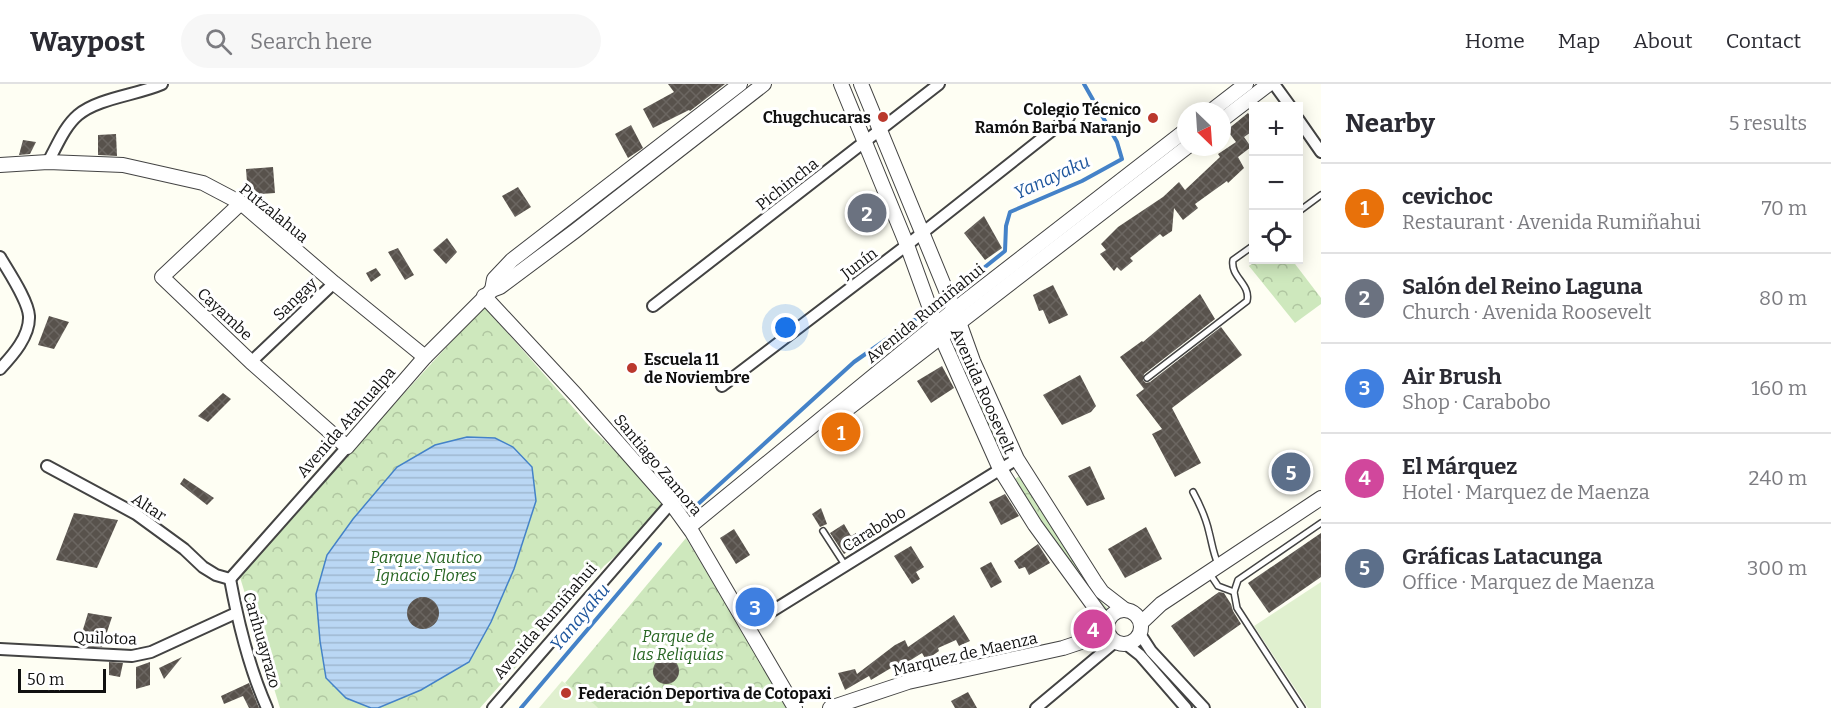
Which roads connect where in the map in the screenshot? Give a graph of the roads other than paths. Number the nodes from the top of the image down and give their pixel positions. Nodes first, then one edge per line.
1 (162, 84) edge
2 (740, 84) edge
3 (764, 84) edge
4 (841, 84) edge
5 (861, 84) edge
6 (939, 84) edge
7 (1246, 84) edge
8 (1269, 84) edge
9 (1274, 84) edge
10 (1223, 102) edge
11 (1287, 102) edge
12 (1231, 113) edge
13 (1069, 117) dead end
14 (1303, 125) edge
15 (879, 131) junction
16 (1177, 140) edge
17 (865, 142) junction
18 (1321, 152) edge
19 (1177, 153) edge
20 (48, 162) junction
21 (0, 165) edge
22 (1119, 190) junction
23 (1321, 195) edge
24 (241, 203) junction
25 (1302, 210) edge
26 (921, 233) junction
27 (907, 244) junction
28 (1249, 249) edge
29 (0, 256) edge
30 (942, 282) junction
31 (333, 283) junction
32 (924, 291) junction
33 (488, 293) junction
34 (653, 306) dead end
35 (957, 316) junction
36 (939, 330) junction
37 (425, 357) junction
38 (251, 362) junction
39 (0, 369) edge
40 (1147, 378) dead end
41 (722, 386) dead end
42 (347, 447) junction
43 (1017, 459) junction
44 (47, 466) dead end
45 (1000, 469) junction
46 (1193, 492) dead end
47 (1321, 498) edge
48 (672, 504) junction
49 (1321, 523) edge
50 (690, 528) junction
51 (823, 531) dead end
52 (845, 565) junction
53 (1214, 569) junction
54 (230, 579) junction
55 (1234, 592) junction
56 (236, 613) junction
57 (1135, 620) junction
58 (748, 626) junction
59 (1114, 636) junction
60 (0, 649) edge
61 (267, 708) edge
62 (493, 708) edge
63 (795, 708) edge
64 (830, 708) edge
65 (1036, 708) edge
66 (1186, 708) edge
67 (1204, 708) edge
68 (1302, 708) edge

1 - 20 street
2 - 33 street, Avenida Atahualpa
3 - 33 street, Avenida Atahualpa
4 - 17 street, Avenida Roosevelt
5 - 15 street, Avenida Roosevelt
6 - 15 street, Pichincha
7 - 10 street
8 - 12 street
9 - 11 street
13 - 26 street, Junín
14 - 18 street
15 - 17 street, Pichincha
15 - 26 street, Avenida Roosevelt
16 - 22 street, Avenida Rumiñahui
17 - 27 street, Avenida Roosevelt
17 - 34 street, Pichincha
19 - 22 street, Avenida Rumiñahui
20 - 21 street, Putzalahua
20 - 24 street, Putzalahua
22 - 35 street, Avenida Rumiñahui
23 - 25 lane
24 - 31 street, Putzalahua
24 - 38 street, Cayambe
26 - 27 street, Junín
26 - 30 street, Avenida Roosevelt
27 - 32 street, Avenida Roosevelt
27 - 41 street, Junín
28 - 40 lane
29 - 39 street
30 - 32 street
30 - 35 street, Avenida Roosevelt
31 - 37 street, Putzalahua
31 - 38 street, Sangay
32 - 36 street, Avenida Roosevelt
33 - 37 street, Avenida Atahualpa
33 - 48 street, Santiago Zamora
35 - 36 street, Avenida Rumiñahui
35 - 43 street, Avenida Roosevelt
36 - 45 street, Avenida Roosevelt
36 - 50 street, Avenida Rumiñahui
37 - 42 street, Avenida Atahualpa
38 - 42 street, Cayambe
42 - 54 street, Avenida Atahualpa
43 - 45 street, Carabobo
43 - 57 street, Avenida Roosevelt
44 - 54 street, Altar
45 - 52 street, Carabobo
45 - 59 street, Avenida Roosevelt
46 - 53 lane
47 - 53 street, Marquez de Maenza
48 - 50 street, Santiago Zamora
48 - 62 street, Avenida Rumiñahui
49 - 55 lane
50 - 58 street, Santiago Zamora
51 - 52 lane
52 - 58 street, Carabobo
53 - 55 lane
53 - 57 street, Marquez de Maenza
54 - 56 street, Carihuayrazo
55 - 68 lane
56 - 60 street, Quilotoa
56 - 61 street, Carihuayrazo
57 - 59 street, Marquez de Maenza
57 - 59 street, Marquez de Maenza
57 - 67 street, Avenida Roosevelt
58 - 63 street, Santiago Zamora
59 - 64 street, Marquez de Maenza
59 - 65 street
59 - 66 street, Avenida Roosevelt

